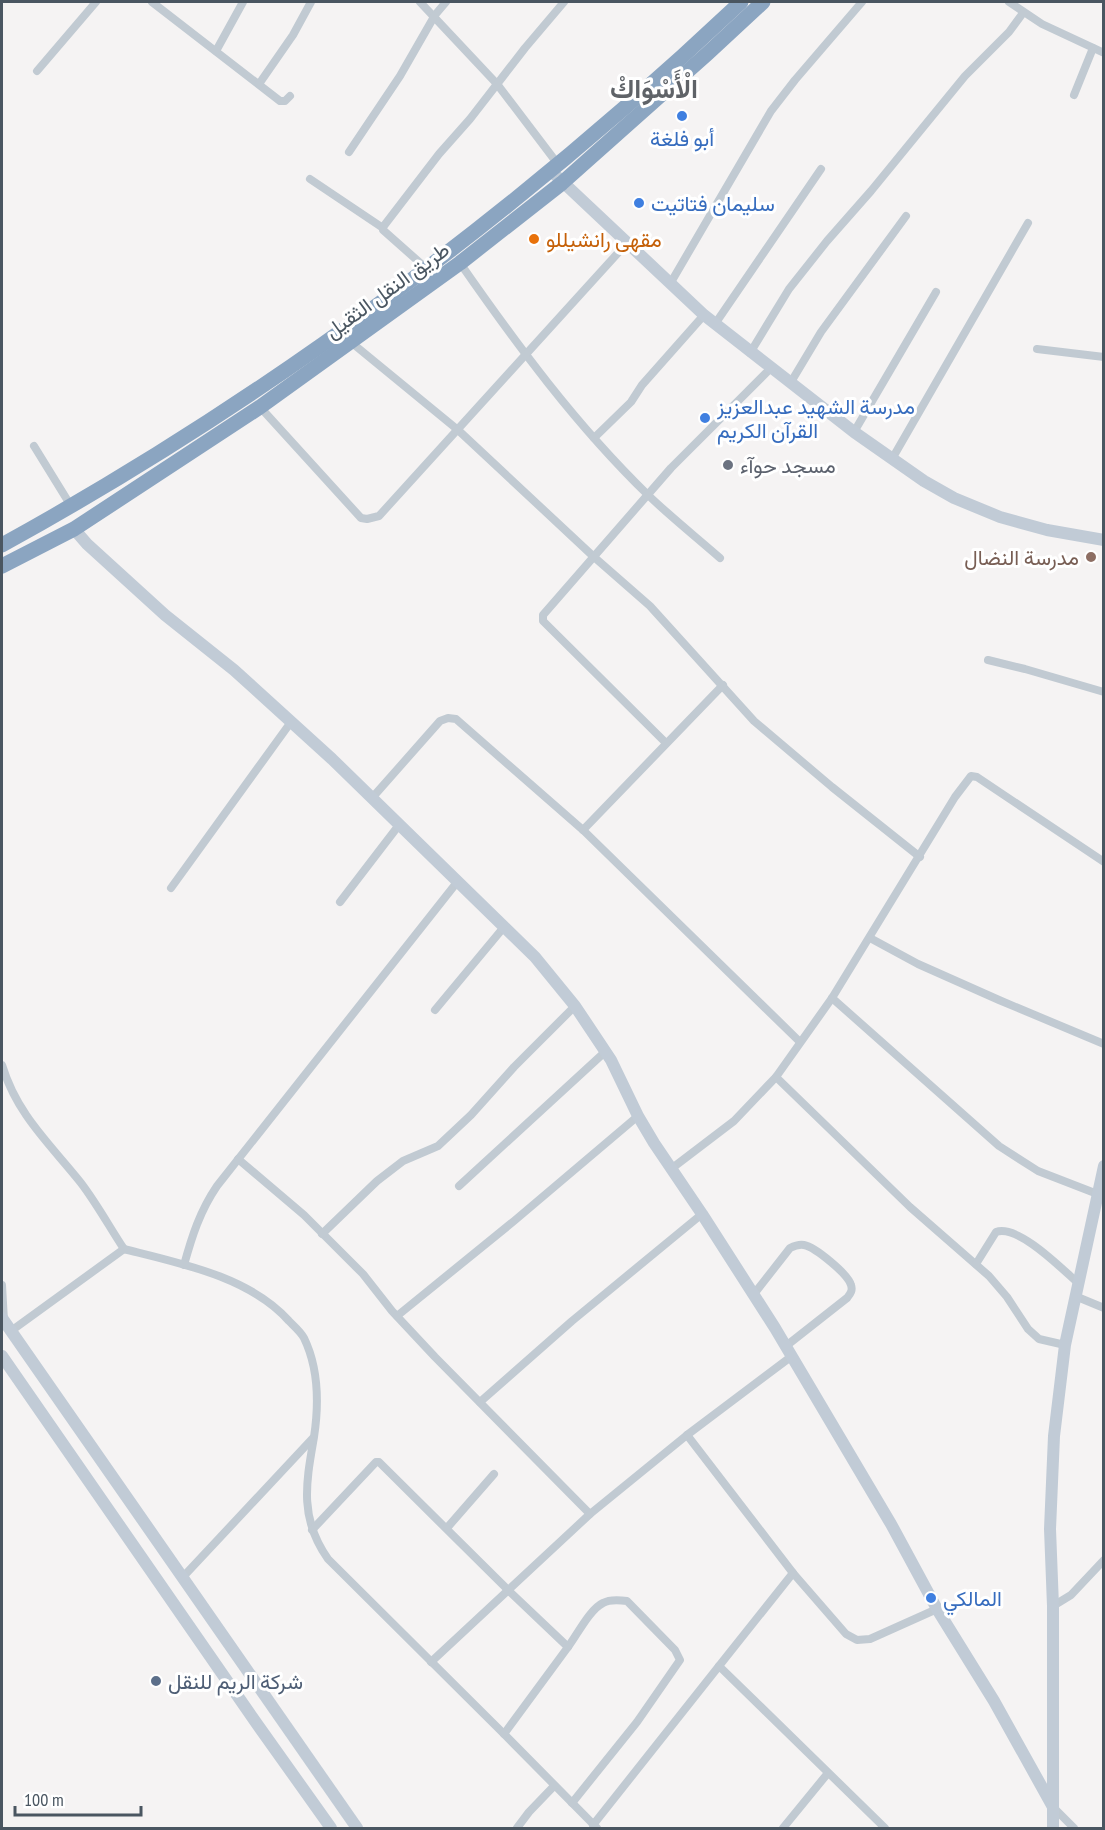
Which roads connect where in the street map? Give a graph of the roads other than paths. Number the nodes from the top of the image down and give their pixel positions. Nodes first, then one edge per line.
1 (96, 2) edge
2 (152, 2) edge
3 (243, 2) edge
4 (311, 2) edge
5 (420, 2) edge
6 (446, 2) edge
7 (564, 2) edge
8 (741, 2) edge
9 (763, 2) edge
10 (862, 2) edge
11 (1014, 3) edge
12 (1023, 13) junction
13 (435, 15) junction
14 (1093, 48) junction
15 (216, 51) junction
16 (1104, 52) edge
17 (36, 71) dead end
18 (259, 84) junction
19 (497, 84) junction
20 (1074, 95) dead end
21 (290, 96) dead end
22 (349, 153) dead end
23 (554, 166) junction
24 (821, 169) dead end
25 (310, 179) dead end
26 (562, 183) junction
27 (906, 216) dead end
28 (1028, 223) dead end
29 (383, 228) junction
30 (627, 243) junction
31 (460, 263) junction
32 (427, 269) junction
33 (670, 284) junction
34 (936, 292) dead end
35 (704, 315) junction
36 (715, 324) junction
37 (352, 343) junction
38 (1037, 349) dead end
39 (750, 353) junction
40 (525, 355) junction
41 (1104, 357) edge
42 (771, 368) junction
43 (791, 382) junction
44 (260, 407) junction
45 (458, 430) junction
46 (854, 432) junction
47 (594, 438) junction
48 (34, 446) dead end
49 (892, 459) junction
50 (648, 494) junction
51 (71, 506) junction
52 (74, 529) junction
53 (1104, 540) edge
54 (2, 545) edge
55 (594, 557) junction
56 (720, 558) dead end
57 (2, 566) edge
58 (988, 660) dead end
59 (723, 685) junction
60 (1104, 692) edge
61 (291, 722) junction
62 (666, 743) junction
63 (372, 798) junction
64 (399, 825) junction
65 (583, 830) junction
66 (920, 857) junction
67 (1104, 861) edge
68 (458, 881) junction
69 (171, 888) dead end
70 (340, 902) dead end
71 (504, 927) junction
72 (870, 938) junction
73 (832, 998) junction
74 (575, 1006) junction
75 (435, 1010) dead end
76 (800, 1042) junction
77 (1104, 1044) edge
78 (606, 1051) junction
79 (2, 1065) edge
80 (776, 1077) junction
81 (638, 1116) junction
82 (238, 1159) junction
83 (1104, 1166) edge
84 (671, 1168) junction
85 (459, 1186) dead end
86 (1100, 1195) edge
87 (702, 1214) junction
88 (322, 1234) junction
89 (124, 1249) junction
90 (184, 1264) junction
91 (976, 1264) junction
92 (1078, 1283) junction
93 (2, 1285) edge
94 (754, 1294) junction
95 (1075, 1296) junction
96 (1104, 1308) edge
97 (397, 1316) junction
98 (5, 1324) edge
99 (1065, 1345) junction
100 (789, 1351) junction
101 (2, 1356) edge
102 (2, 1370) edge
103 (16, 1376) junction
104 (480, 1402) junction
105 (687, 1435) junction
106 (314, 1437) junction
107 (108, 1473) junction
108 (494, 1474) dead end
109 (92, 1484) junction
110 (590, 1514) junction
111 (447, 1528) junction
112 (312, 1530) junction
113 (1104, 1560) edge
114 (793, 1573) junction
115 (182, 1578) junction
116 (508, 1590) junction
117 (1053, 1606) junction
118 (937, 1609) junction
119 (568, 1647) junction
120 (431, 1662) junction
121 (718, 1666) junction
122 (504, 1734) junction
123 (828, 1773) junction
124 (554, 1786) junction
125 (572, 1803) junction
126 (1053, 1806) junction
127 (595, 1827) edge
128 (331, 1828) edge
129 (357, 1828) edge
130 (517, 1828) edge
131 (783, 1828) edge
132 (885, 1828) edge
133 (1053, 1828) edge
134 (1074, 1828) edge

1 - 17 street
2 - 15 street
3 - 15 street
4 - 18 street
5 - 13 street
6 - 13 street
7 - 19 street
8 - 23 highway, طريق النقل الثقيل
9 - 26 highway, طريق النقل الثقيل
10 - 33 street
11 - 12 street
12 - 14 street
12 - 39 street
13 - 19 street
13 - 22 street
14 - 16 street
14 - 20 street
15 - 18 street
18 - 21 street
19 - 23 street
19 - 29 street
23 - 26 street
23 - 32 highway, طريق النقل الثقيل
24 - 36 street
25 - 29 street
26 - 30 street
26 - 31 highway, طريق النقل الثقيل
27 - 43 street
28 - 49 street
29 - 32 street
30 - 33 street
30 - 40 street
31 - 37 highway, طريق النقل الثقيل
31 - 40 street
32 - 51 highway, طريق النقل الثقيل
33 - 35 street
34 - 46 street
35 - 36 street
35 - 47 street
36 - 39 street
37 - 44 highway, طريق النقل الثقيل
37 - 45 street
38 - 41 street
39 - 42 street
40 - 45 street
40 - 47 street
42 - 43 street
42 - 50 street
43 - 46 street
44 - 45 street
44 - 52 highway, طريق النقل الثقيل
45 - 55 street
46 - 49 street
47 - 50 street
48 - 51 street
49 - 53 street
50 - 55 street
50 - 56 street
51 - 54 highway, طريق النقل الثقيل
52 - 57 highway, طريق النقل الثقيل
52 - 61 street
55 - 59 street
55 - 62 street
58 - 60 street
59 - 62 street
59 - 66 street
61 - 63 street
61 - 69 street
62 - 65 street
63 - 64 street
63 - 65 street
64 - 68 street
64 - 70 street
65 - 76 street
66 - 67 street
66 - 72 street
68 - 71 street
68 - 82 street
71 - 74 street
71 - 75 street
72 - 73 street
72 - 77 street
73 - 76 street
73 - 86 street
74 - 78 street
74 - 88 street
76 - 80 street
78 - 81 street
78 - 85 street
79 - 89 street
80 - 84 street
80 - 91 street
81 - 84 street
81 - 97 street
82 - 88 street
82 - 90 street
83 - 86 street
84 - 87 street
86 - 92 street
87 - 94 street
87 - 104 street
88 - 97 street
89 - 90 street
89 - 98 street
90 - 106 street
91 - 92 street
91 - 99 street
92 - 95 street
93 - 98 street
94 - 100 street
94 - 100 street
95 - 96 street
95 - 99 street
97 - 104 street
98 - 107 street
99 - 117 street
100 - 105 street
100 - 118 street
101 - 103 street
102 - 103 street
103 - 109 street
104 - 110 street
105 - 110 street
105 - 114 street
106 - 112 street
106 - 115 street
107 - 109 street
107 - 115 street
108 - 111 street
109 - 128 street
110 - 116 street
111 - 112 street
111 - 116 street
112 - 120 street
113 - 117 street
114 - 118 street
114 - 121 street
115 - 129 street
116 - 119 street
116 - 120 street
117 - 126 street
118 - 126 street
119 - 122 street
119 - 125 street
120 - 122 street
121 - 123 street
121 - 127 street
122 - 124 street
123 - 131 street
123 - 132 street
124 - 125 street
124 - 130 street
125 - 127 street
126 - 133 street
126 - 134 street

